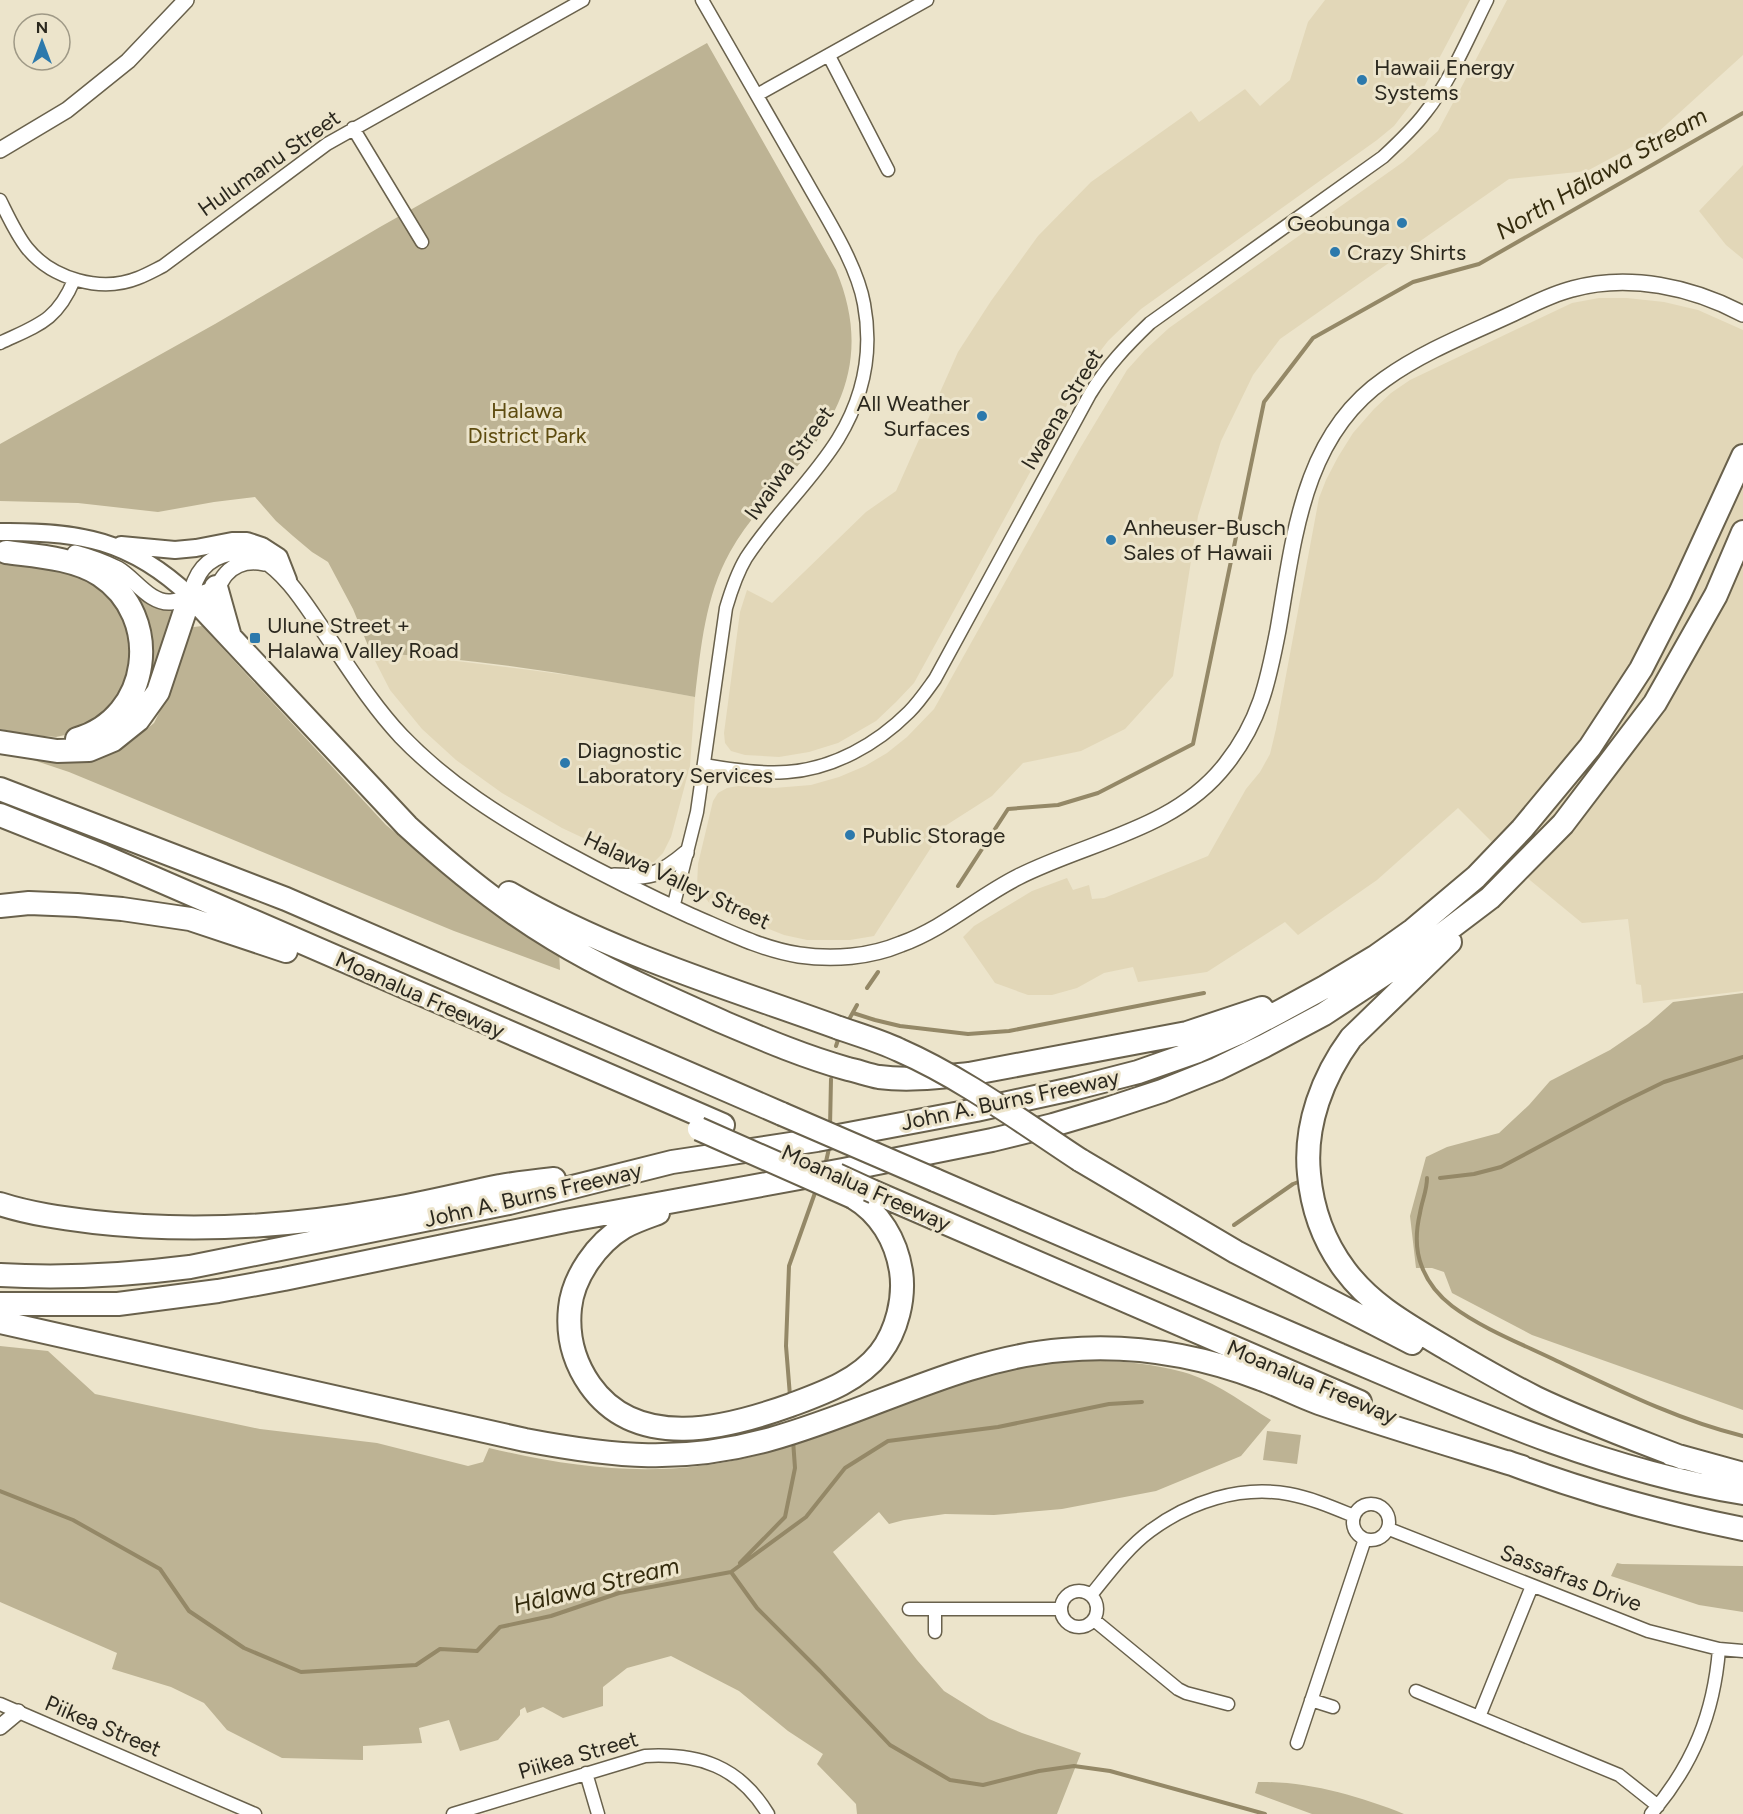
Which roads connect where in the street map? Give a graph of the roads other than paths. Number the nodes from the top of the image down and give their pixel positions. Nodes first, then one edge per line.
1 (186, 0) edge
2 (584, 0) edge
3 (702, 0) edge
4 (927, 0) edge
5 (1488, 0) edge
6 (829, 56) junction
7 (757, 95) junction
8 (353, 128) junction
9 (0, 150) edge
10 (888, 170) dead end
11 (0, 200) edge
12 (422, 242) dead end
13 (74, 280) junction
14 (1743, 314) edge
15 (0, 343) edge
16 (1743, 456) edge
17 (1743, 532) edge
18 (107, 543) junction
19 (2, 545) edge
20 (267, 563) junction
21 (288, 580) junction
22 (216, 587) junction
23 (190, 596) junction
24 (231, 638) junction
25 (5, 743) edge
26 (704, 765) junction
27 (0, 773) edge
28 (367, 781) junction
29 (0, 789) edge
30 (0, 815) edge
31 (0, 822) edge
32 (686, 853) junction
33 (103, 856) junction
34 (605, 875) junction
35 (1490, 898) junction
36 (286, 899) junction
37 (0, 906) edge
38 (674, 908) junction
39 (1375, 957) junction
40 (492, 1027) junction
41 (580, 1065) junction
42 (672, 1162) junction
43 (787, 1180) junction
44 (863, 1195) junction
45 (0, 1204) edge
46 (0, 1275) edge
47 (0, 1304) edge
48 (0, 1322) edge
49 (1683, 1458) junction
50 (1522, 1467) junction
51 (1743, 1474) edge
52 (1743, 1493) edge
53 (1354, 1516) junction
54 (1389, 1529) junction
55 (1743, 1529) edge
56 (1365, 1539) junction
57 (1532, 1586) junction
58 (1091, 1595) junction
59 (909, 1609) dead end
60 (935, 1609) junction
61 (1061, 1609) junction
62 (1094, 1620) junction
63 (935, 1632) dead end
64 (1719, 1649) junction
65 (1743, 1651) edge
66 (1416, 1691) dead end
67 (1311, 1700) junction
68 (0, 1704) edge
69 (1228, 1704) dead end
70 (1333, 1707) dead end
71 (18, 1712) junction
72 (1479, 1717) junction
73 (0, 1727) edge
74 (1297, 1743) dead end
75 (586, 1773) junction
76 (1655, 1810) edge
77 (255, 1814) edge
78 (453, 1814) edge
79 (598, 1814) edge
80 (768, 1814) edge

1 - 9 street
2 - 8 street, Hulumanu Street
3 - 7 street, Iwaiwa Street
4 - 6 street
5 - 26 street, Iwaena Street
6 - 7 street
6 - 10 street
7 - 26 street, Iwaiwa Street
8 - 12 street
8 - 13 street, Hulumanu Street
11 - 13 street, Hulumanu Street
13 - 15 street
14 - 38 street, Halawa Valley Street
16 - 39 highway, John A. Burns Freeway
17 - 35 highway, John A. Burns Freeway
18 - 19 main road
18 - 21 main road
18 - 23 main road
19 - 23 street
19 - 25 highway
20 - 21 street, Halawa Valley Street
20 - 22 street
20 - 23 street, Halawa Valley Street
21 - 34 street, Halawa Valley Street
22 - 23 street
22 - 24 highway
23 - 24 highway
23 - 25 highway
24 - 28 highway
26 - 32 street, Iwaiwa Street
27 - 36 highway
28 - 39 highway
28 - 49 highway, bridge
29 - 36 highway, Moanalua Freeway
30 - 33 highway, Moanalua Freeway
31 - 33 highway
32 - 34 street
32 - 38 street, Iwaiwa Street
33 - 40 highway, Moanalua Freeway
34 - 38 street, Halawa Valley Street
35 - 43 highway, John A. Burns Freeway, bridge
35 - 49 highway
36 - 52 highway, Moanalua Freeway, bridge
37 - 40 highway
39 - 42 highway, John A. Burns Freeway, bridge
40 - 41 highway, Moanalua Freeway
41 - 44 highway, Moanalua Freeway, bridge
41 - 44 highway, bridge
42 - 45 highway
42 - 46 highway, John A. Burns Freeway
43 - 44 highway
43 - 47 highway, John A. Burns Freeway
44 - 50 highway, Moanalua Freeway
48 - 50 highway
49 - 51 highway
50 - 55 highway, Moanalua Freeway
53 - 54 street
53 - 56 street
53 - 58 street
54 - 56 street
54 - 57 street, Sassafras Drive
56 - 67 street
57 - 64 street, Sassafras Drive
57 - 72 street
58 - 61 street
58 - 62 street
59 - 60 street
60 - 61 street
60 - 63 street
61 - 62 street
62 - 69 street
64 - 65 street, Sassafras Drive
64 - 76 street
66 - 72 street
67 - 70 street
67 - 74 street
68 - 71 street, Piikea Street
71 - 73 street
71 - 77 street, Piikea Street
72 - 76 street
75 - 78 street, Piikea Street
75 - 79 street
75 - 80 street, Piikea Street

